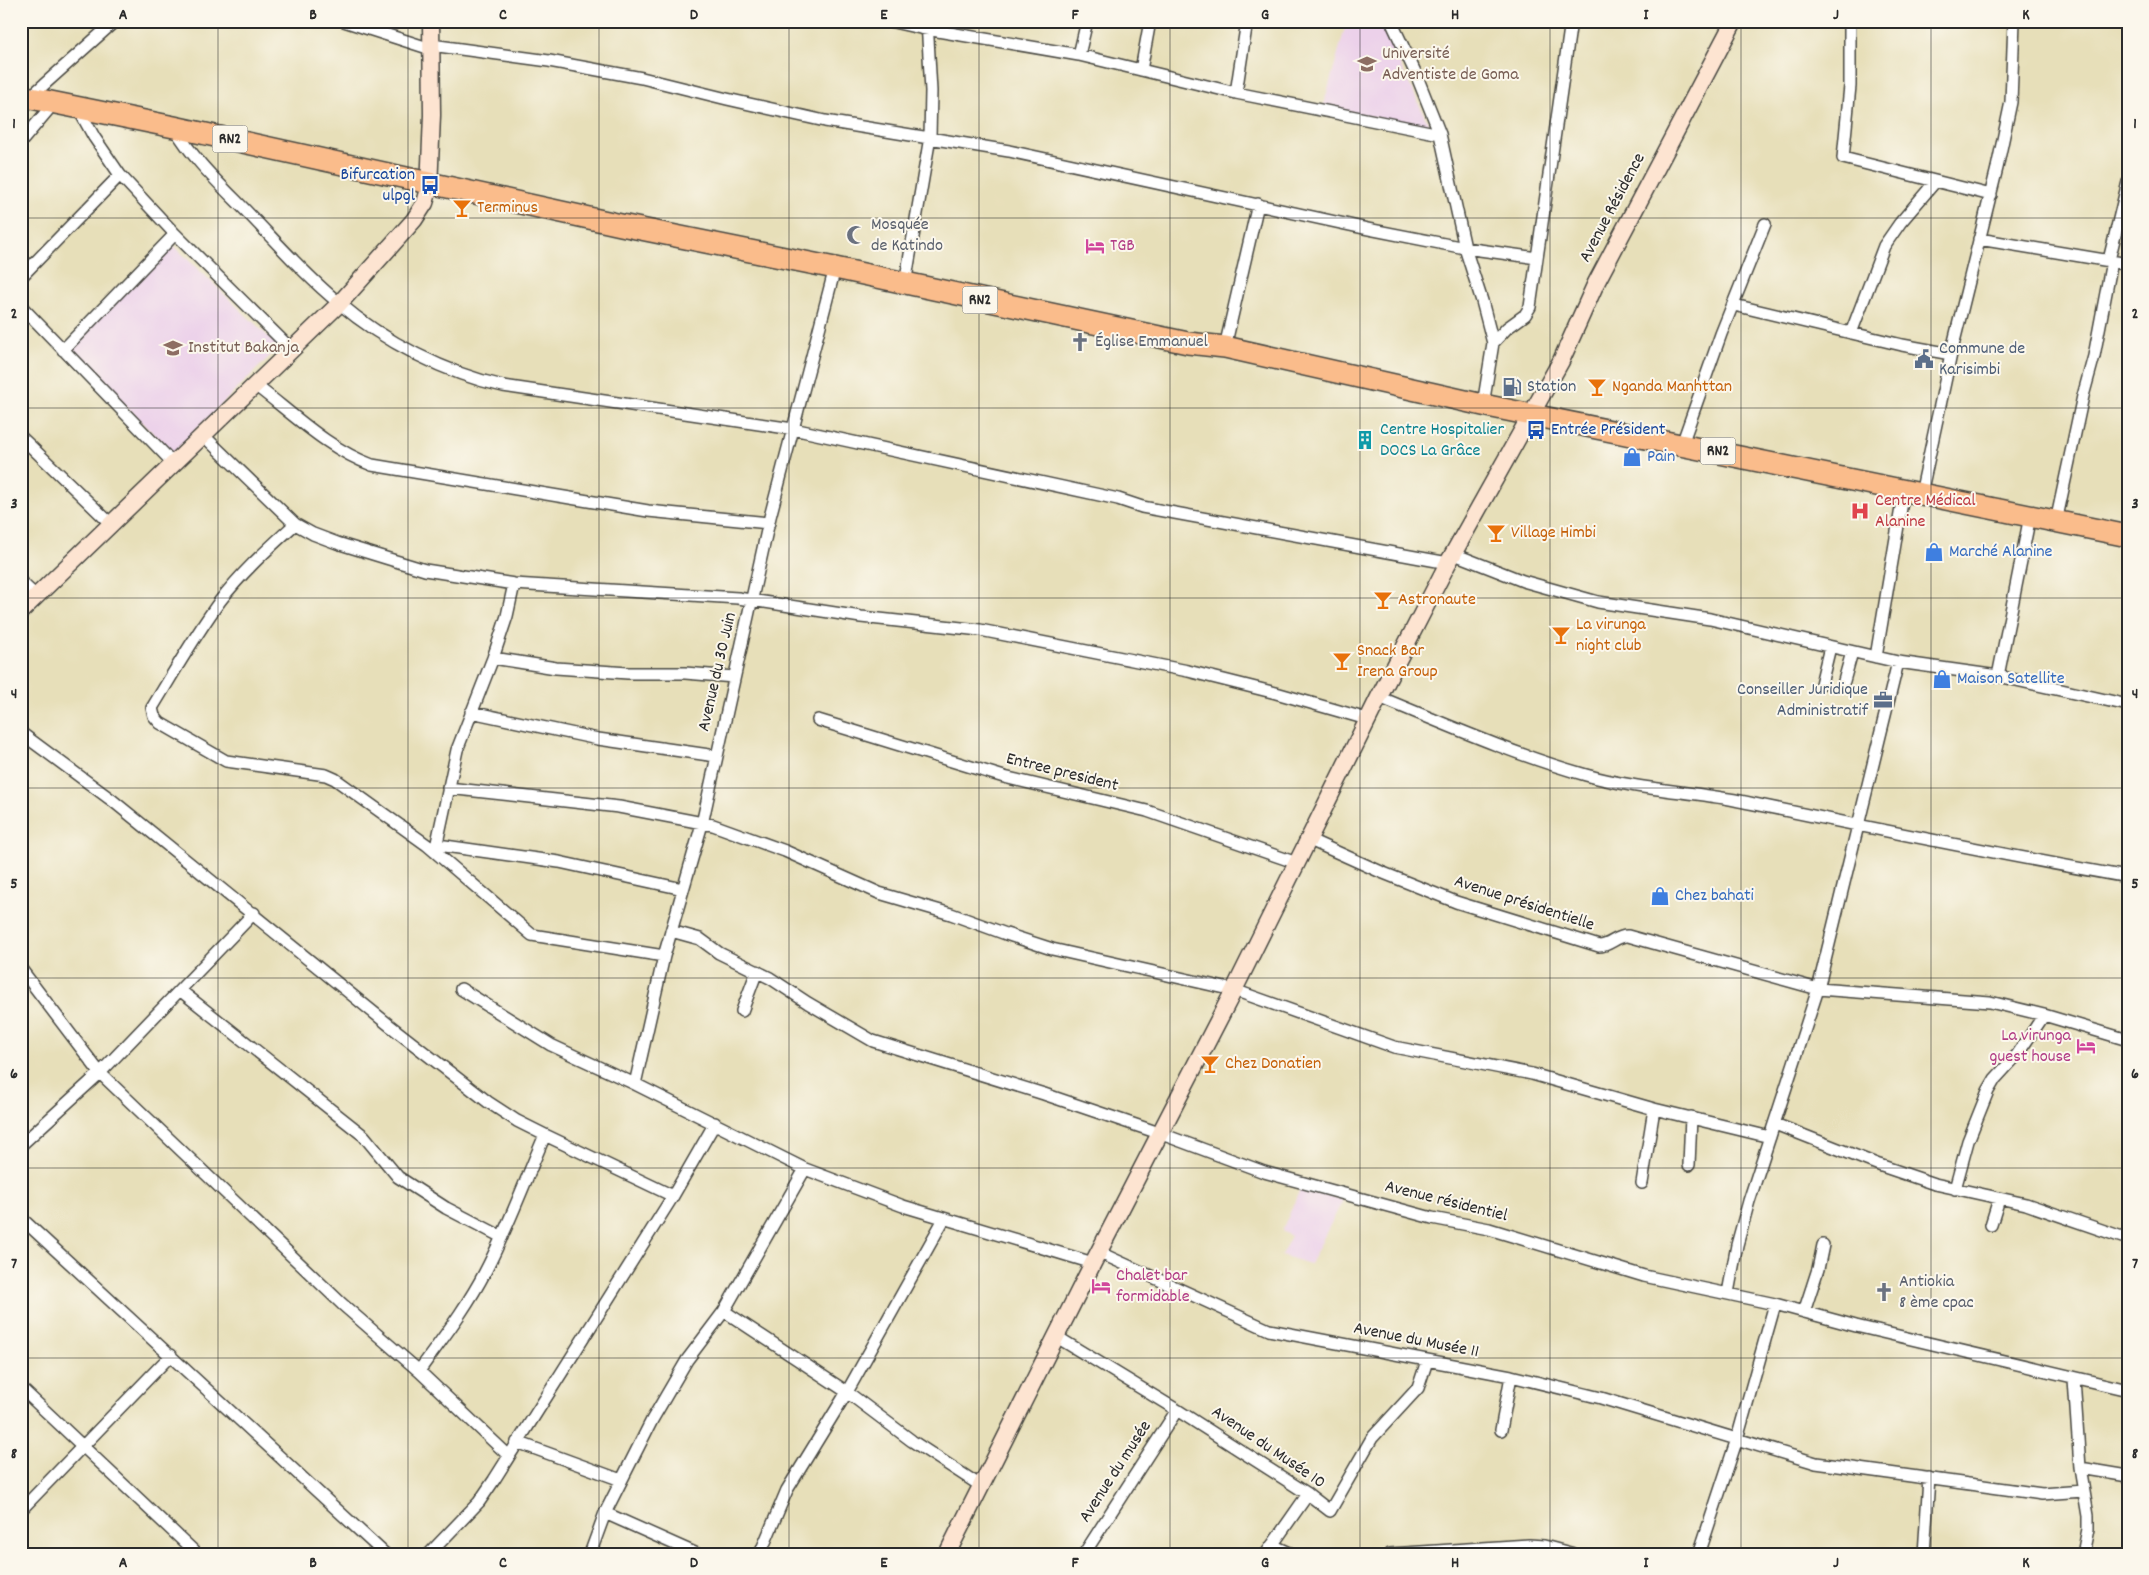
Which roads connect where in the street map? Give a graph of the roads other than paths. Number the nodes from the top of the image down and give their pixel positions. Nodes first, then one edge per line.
1 (115, 21) edge
2 (344, 21) edge
3 (431, 21) edge
4 (889, 21) edge
5 (1087, 21) edge
6 (1150, 21) edge
7 (1247, 21) edge
8 (1391, 21) edge
9 (1570, 21) edge
10 (1734, 21) edge
11 (1850, 21) edge
12 (2014, 21) edge
13 (927, 25) edge
14 (431, 47) junction
15 (1079, 55) junction
16 (1141, 70) junction
17 (1236, 93) junction
18 (25, 97) edge
19 (54, 103) junction
20 (77, 107) junction
21 (174, 127) junction
22 (1440, 134) junction
23 (930, 137) junction
24 (21, 142) edge
25 (120, 175) junction
26 (1935, 182) junction
27 (2128, 182) edge
28 (429, 183) junction
29 (1991, 195) junction
30 (1258, 204) junction
31 (1765, 224) dead end
32 (175, 234) junction
33 (1979, 239) junction
34 (1464, 248) junction
35 (1537, 258) junction
36 (2110, 261) junction
37 (2128, 264) edge
38 (835, 268) junction
39 (21, 277) edge
40 (905, 284) junction
41 (339, 304) junction
42 (1734, 305) junction
43 (21, 306) edge
44 (1851, 333) junction
45 (1493, 343) junction
46 (1224, 347) junction
47 (291, 349) junction
48 (63, 350) junction
49 (1951, 354) junction
50 (255, 385) junction
51 (1483, 405) junction
52 (1530, 414) junction
53 (793, 429) junction
54 (203, 436) junction
55 (21, 438) edge
56 (1682, 444) junction
57 (174, 464) junction
58 (1913, 492) junction
59 (2030, 516) junction
60 (2056, 522) junction
61 (768, 523) junction
62 (111, 524) junction
63 (295, 524) junction
64 (2128, 536) edge
65 (1451, 558) junction
66 (21, 582) edge
67 (514, 584) junction
68 (36, 596) junction
69 (752, 600) junction
70 (21, 611) edge
71 (1830, 647) junction
72 (1852, 652) junction
73 (1876, 657) junction
74 (492, 658) junction
75 (1898, 662) junction
76 (734, 676) junction
77 (1998, 676) junction
78 (1844, 681) dead end
79 (1821, 684) dead end
80 (1379, 697) junction
81 (2128, 705) edge
82 (471, 712) junction
83 (1367, 719) junction
84 (818, 720) dead end
85 (21, 733) edge
86 (716, 756) junction
87 (448, 788) junction
88 (702, 824) junction
89 (1858, 826) junction
90 (1310, 840) junction
91 (436, 848) junction
92 (1297, 863) junction
93 (2128, 877) edge
94 (683, 889) junction
95 (254, 913) junction
96 (671, 931) junction
97 (664, 956) junction
98 (21, 969) edge
99 (758, 971) junction
100 (1818, 988) junction
101 (461, 989) dead end
102 (1234, 990) junction
103 (181, 991) junction
104 (742, 1011) dead end
105 (2044, 1015) junction
106 (2128, 1040) edge
107 (100, 1073) junction
108 (635, 1084) junction
109 (1654, 1109) junction
110 (1691, 1117) junction
111 (715, 1123) junction
112 (1775, 1124) junction
113 (1160, 1133) junction
114 (545, 1135) junction
115 (1770, 1137) junction
116 (21, 1145) edge
117 (1689, 1165) dead end
118 (805, 1169) junction
119 (1642, 1183) dead end
120 (1955, 1189) junction
121 (673, 1196) junction
122 (1999, 1199) junction
123 (944, 1219) junction
124 (23, 1224) edge
125 (1991, 1225) dead end
126 (2128, 1235) edge
127 (502, 1237) junction
128 (1823, 1245) dead end
129 (1096, 1257) junction
130 (1728, 1294) junction
131 (1774, 1304) junction
132 (724, 1311) junction
133 (1804, 1312) junction
134 (1057, 1337) junction
135 (170, 1355) junction
136 (1427, 1361) junction
137 (419, 1371) junction
138 (1511, 1376) junction
139 (2074, 1379) junction
140 (21, 1388) edge
141 (2128, 1390) edge
142 (847, 1392) junction
143 (1177, 1410) junction
144 (1501, 1430) dead end
145 (1737, 1439) junction
146 (517, 1442) junction
147 (82, 1446) junction
148 (509, 1456) junction
149 (2080, 1468) junction
150 (2128, 1476) edge
151 (1929, 1478) junction
152 (622, 1480) junction
153 (981, 1486) junction
154 (2083, 1492) junction
155 (1308, 1494) junction
156 (21, 1510) edge
157 (605, 1513) junction
158 (1269, 1549) edge
159 (1529, 1549) edge
160 (197, 1554) edge
161 (385, 1554) edge
162 (429, 1554) edge
163 (590, 1554) edge
164 (697, 1554) edge
165 (760, 1554) edge
166 (947, 1554) edge
167 (1084, 1554) edge
168 (1292, 1554) edge
169 (1390, 1554) edge
170 (1574, 1554) edge
171 (1699, 1554) edge
172 (1924, 1554) edge
173 (2083, 1554) edge

1 - 18 street
2 - 14 street
3 - 14 street
4 - 13 street
5 - 15 street
6 - 16 street
7 - 17 street
8 - 22 street
9 - 35 street
10 - 52 street, Avenue Résidence
11 - 26 street
12 - 29 street
13 - 15 street
13 - 23 street
14 - 23 street
14 - 28 street
15 - 16 street
16 - 17 street
17 - 22 street
18 - 19 highway, RN2
19 - 20 highway, RN2
19 - 24 street
20 - 21 highway, RN2
20 - 25 street
21 - 28 highway, RN2
21 - 41 street
22 - 34 street
23 - 30 street
23 - 40 street
25 - 32 street
25 - 39 street
26 - 29 street
26 - 44 street
27 - 36 street
28 - 38 highway, RN2
28 - 41 street
29 - 33 street
30 - 34 street
30 - 46 street
31 - 42 street
32 - 47 street
32 - 48 street
33 - 36 street
33 - 49 street
34 - 35 street
34 - 45 street
35 - 45 street
36 - 37 street
36 - 60 street
38 - 40 highway, RN2
38 - 53 street, Avenue du 30 Juin
40 - 46 highway, RN2
41 - 47 street
41 - 53 street
42 - 44 street
42 - 56 street
43 - 48 street
44 - 49 street
45 - 51 street
46 - 51 highway, RN2
47 - 50 street
48 - 57 street
49 - 58 street
50 - 54 street
50 - 61 street
51 - 52 highway, RN2
52 - 56 highway, RN2
52 - 65 street, Avenue Résidence
53 - 61 street, Avenue du 30 Juin
53 - 65 street
54 - 57 street
54 - 63 street
55 - 62 street
56 - 58 highway, RN2
57 - 62 street
58 - 59 highway, RN2
58 - 73 street
59 - 60 highway, RN2
59 - 77 street
60 - 64 highway, RN2
61 - 69 street, Avenue du 30 Juin
62 - 68 street
63 - 67 street
63 - 91 street
65 - 71 street
65 - 80 street, Avenue Résidence
66 - 68 street
67 - 69 street
67 - 74 street
68 - 70 street
69 - 76 street, Avenue du 30 Juin
69 - 83 street
71 - 72 street
71 - 79 street
72 - 73 street
72 - 78 street
73 - 75 street
74 - 76 street
74 - 82 street
75 - 77 street
75 - 89 street
76 - 86 street, Avenue du 30 Juin
77 - 81 street
80 - 83 street, Avenue Résidence
80 - 89 street
82 - 86 street
82 - 87 street
83 - 90 street, Avenue Résidence
84 - 92 street, Entree president
85 - 95 street
86 - 88 street, Avenue du 30 Juin
87 - 88 street
87 - 91 street
88 - 94 street, Avenue du 30 Juin
88 - 102 street
89 - 93 street
89 - 100 street
90 - 92 street, Avenue Résidence
90 - 100 street, Avenue présidentielle
91 - 94 street
91 - 97 street
92 - 102 street, Avenue Résidence
94 - 96 street, Avenue du 30 Juin
95 - 103 street
95 - 114 street
96 - 97 street, Avenue du 30 Juin
96 - 99 street, Avenue résidentiel
97 - 108 street, Avenue du 30 Juin
98 - 107 street
99 - 104 street
99 - 113 street, Avenue résidentiel
100 - 105 street, Avenue présidentielle
100 - 112 street
101 - 108 street, Avenue du Musée 11
102 - 109 street
102 - 113 street, Avenue Résidence
103 - 107 street
103 - 127 street
105 - 106 street, Avenue présidentielle
105 - 120 street
107 - 116 street
107 - 137 street
108 - 111 street, Avenue du Musée 11
109 - 110 street
109 - 119 street
110 - 115 street
110 - 117 street
111 - 118 street, Avenue du Musée 11
111 - 121 street
112 - 115 street
112 - 120 street
113 - 129 street, Avenue Résidence
113 - 130 street, Avenue résidentiel
114 - 121 street
114 - 127 street
115 - 130 street
118 - 123 street, Avenue du Musée 11
118 - 132 street
120 - 122 street
121 - 146 street
122 - 125 street
122 - 126 street
123 - 129 street, Avenue du Musée 11
123 - 142 street
124 - 135 street
127 - 137 street
128 - 133 street
129 - 134 street, Avenue Résidence
129 - 136 street, Avenue du Musée 11
130 - 131 street, Avenue résidentiel
131 - 133 street, Avenue résidentiel
131 - 145 street
132 - 142 street
132 - 152 street
133 - 139 street, Avenue résidentiel
134 - 143 street, Avenue du Musée 10
134 - 153 street, Avenue Résidence
135 - 147 street
135 - 161 street
136 - 138 street, Avenue du Musée 11
136 - 155 street, Avenue du Musée 10
137 - 148 street
138 - 144 street
138 - 145 street, Avenue du Musée 11
139 - 141 street, Avenue résidentiel
139 - 149 street
140 - 147 street
142 - 153 street
142 - 165 street
143 - 155 street, Avenue du Musée 10
143 - 167 street, Avenue du musée
145 - 151 street, Avenue du Musée 11
145 - 171 street
146 - 148 street
146 - 152 street
147 - 156 street
147 - 160 street
148 - 162 street
149 - 150 street
149 - 154 street
151 - 154 street, Avenue du Musée 11
151 - 172 street
152 - 157 street
153 - 166 street, Avenue Résidence
154 - 173 street
155 - 158 street
157 - 163 street
157 - 164 street
158 - 168 street
159 - 169 street
159 - 170 street

